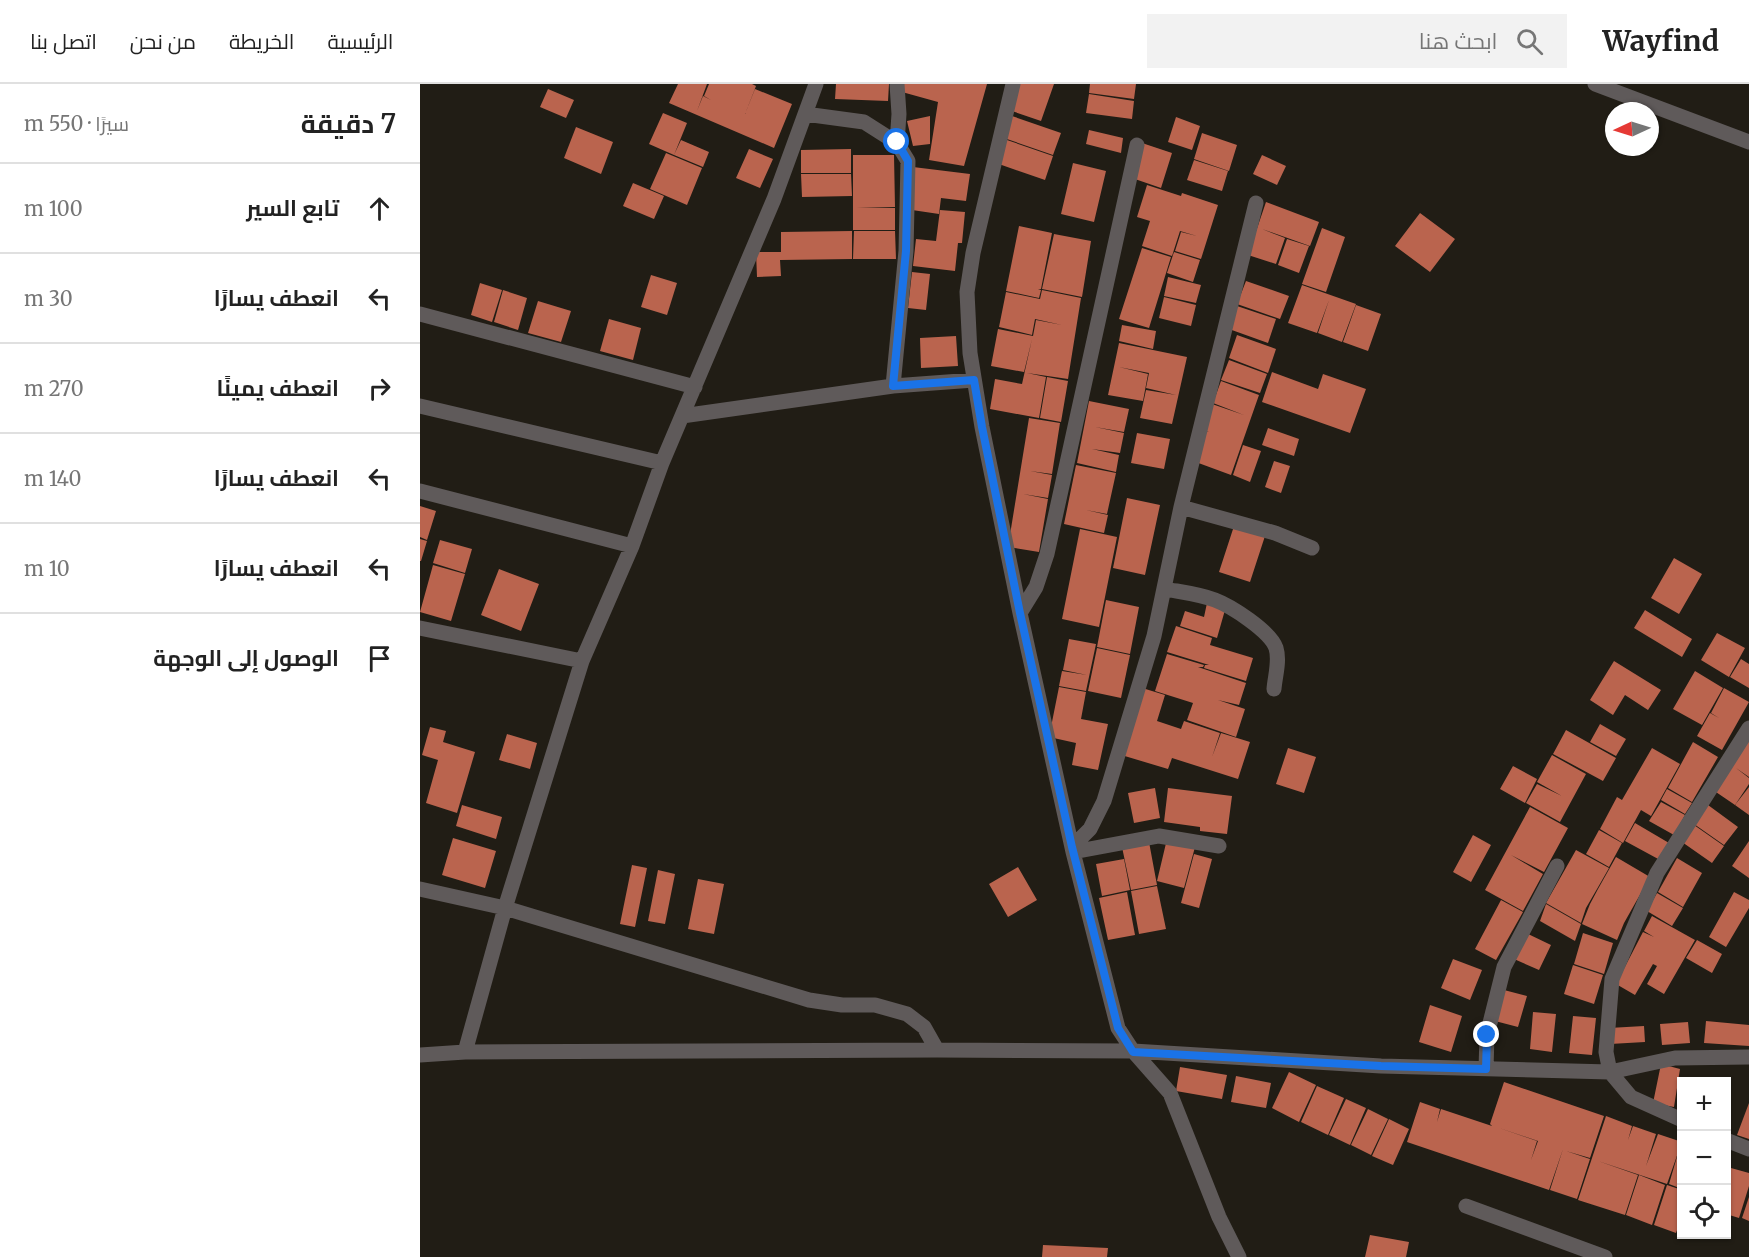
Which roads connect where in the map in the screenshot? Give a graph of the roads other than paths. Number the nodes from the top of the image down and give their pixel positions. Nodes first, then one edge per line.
1 (816, 84) edge
2 (897, 84) edge
3 (1013, 84) edge
4 (1595, 84) edge
5 (805, 114) junction
6 (897, 142) junction
7 (1749, 142) edge
8 (1137, 145) dead end
9 (1256, 203) dead end
10 (420, 314) edge
11 (974, 380) junction
12 (893, 386) junction
13 (695, 387) junction
14 (420, 406) edge
15 (682, 416) junction
16 (663, 463) junction
17 (420, 491) edge
18 (1182, 507) junction
19 (632, 546) junction
20 (1312, 548) dead end
21 (1165, 589) junction
22 (1020, 613) junction
23 (420, 628) edge
24 (582, 662) junction
25 (1274, 689) dead end
26 (1749, 728) edge
27 (1219, 846) dead end
28 (1072, 849) junction
29 (1557, 866) dead end
30 (420, 890) edge
31 (505, 908) junction
32 (936, 1050) junction
33 (1133, 1052) junction
34 (465, 1053) junction
35 (420, 1055) edge
36 (1749, 1057) edge
37 (1486, 1069) junction
38 (1610, 1072) junction
39 (1677, 1118) edge
40 (1731, 1142) edge
41 (1749, 1149) edge
42 (1466, 1206) dead end
43 (1598, 1256) edge
44 (1239, 1257) edge

1 - 5 street
2 - 6 street
3 - 11 street
4 - 7 street
5 - 6 street
5 - 13 street
6 - 12 street
8 - 22 street
9 - 18 street
10 - 13 street
11 - 12 street
11 - 22 street
12 - 15 street
13 - 15 street
14 - 16 street
15 - 16 street
16 - 19 street
17 - 19 street
18 - 20 street
18 - 21 street
19 - 24 street
21 - 25 street
21 - 28 street
22 - 28 street
23 - 24 street
24 - 31 street
26 - 38 street
27 - 28 street
28 - 33 street
29 - 37 street
30 - 31 street
31 - 32 street
31 - 34 street
32 - 33 street
32 - 34 street
33 - 37 street
33 - 44 street
34 - 35 street
36 - 38 street
37 - 38 street
38 - 39 street
40 - 41 street
42 - 43 street

